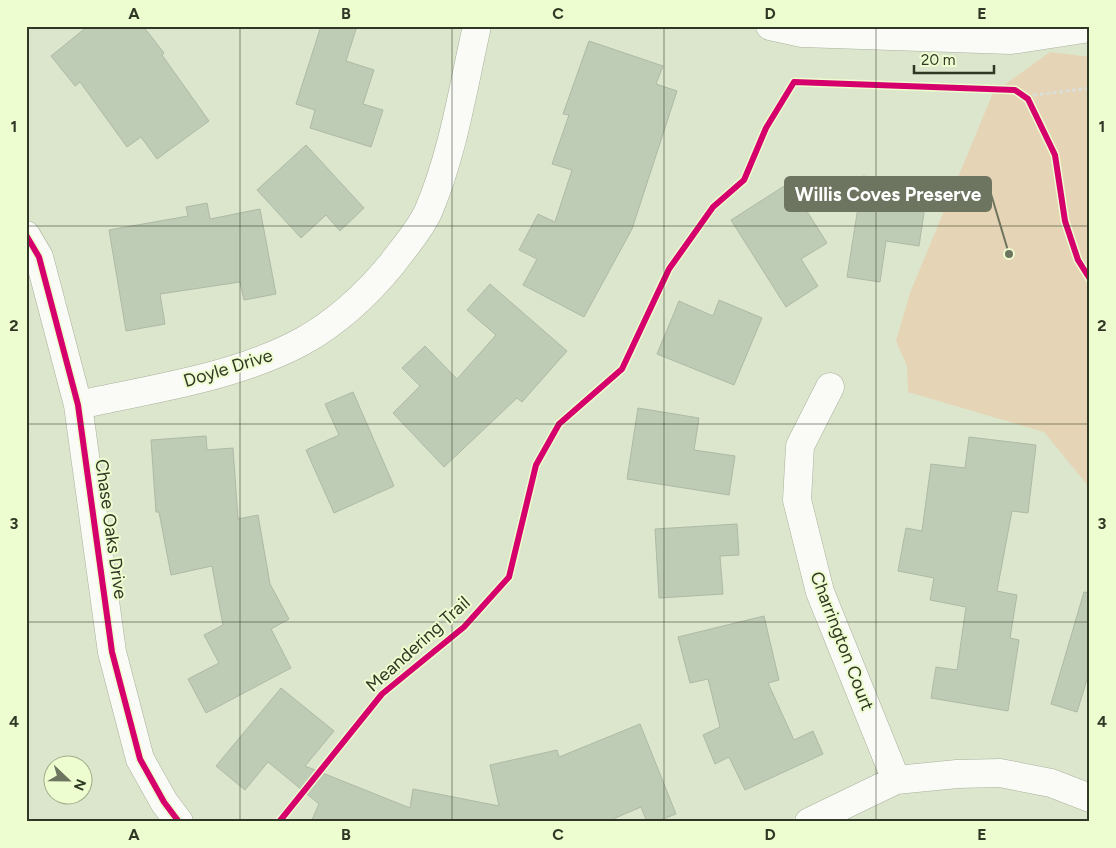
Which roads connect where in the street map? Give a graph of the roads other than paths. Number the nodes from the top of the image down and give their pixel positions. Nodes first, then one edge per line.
1 (477, 26) edge
2 (770, 26) edge
3 (1090, 28) edge
4 (26, 235) edge
5 (830, 387) dead end
6 (78, 405) junction
7 (896, 780) junction
8 (1090, 798) edge
9 (179, 822) edge
10 (809, 822) edge

1 - 6 street, Doyle Drive
2 - 3 street
4 - 6 street, Chase Oaks Drive
5 - 7 street, Charrington Court
6 - 9 street, Chase Oaks Drive
7 - 8 street
7 - 10 street

